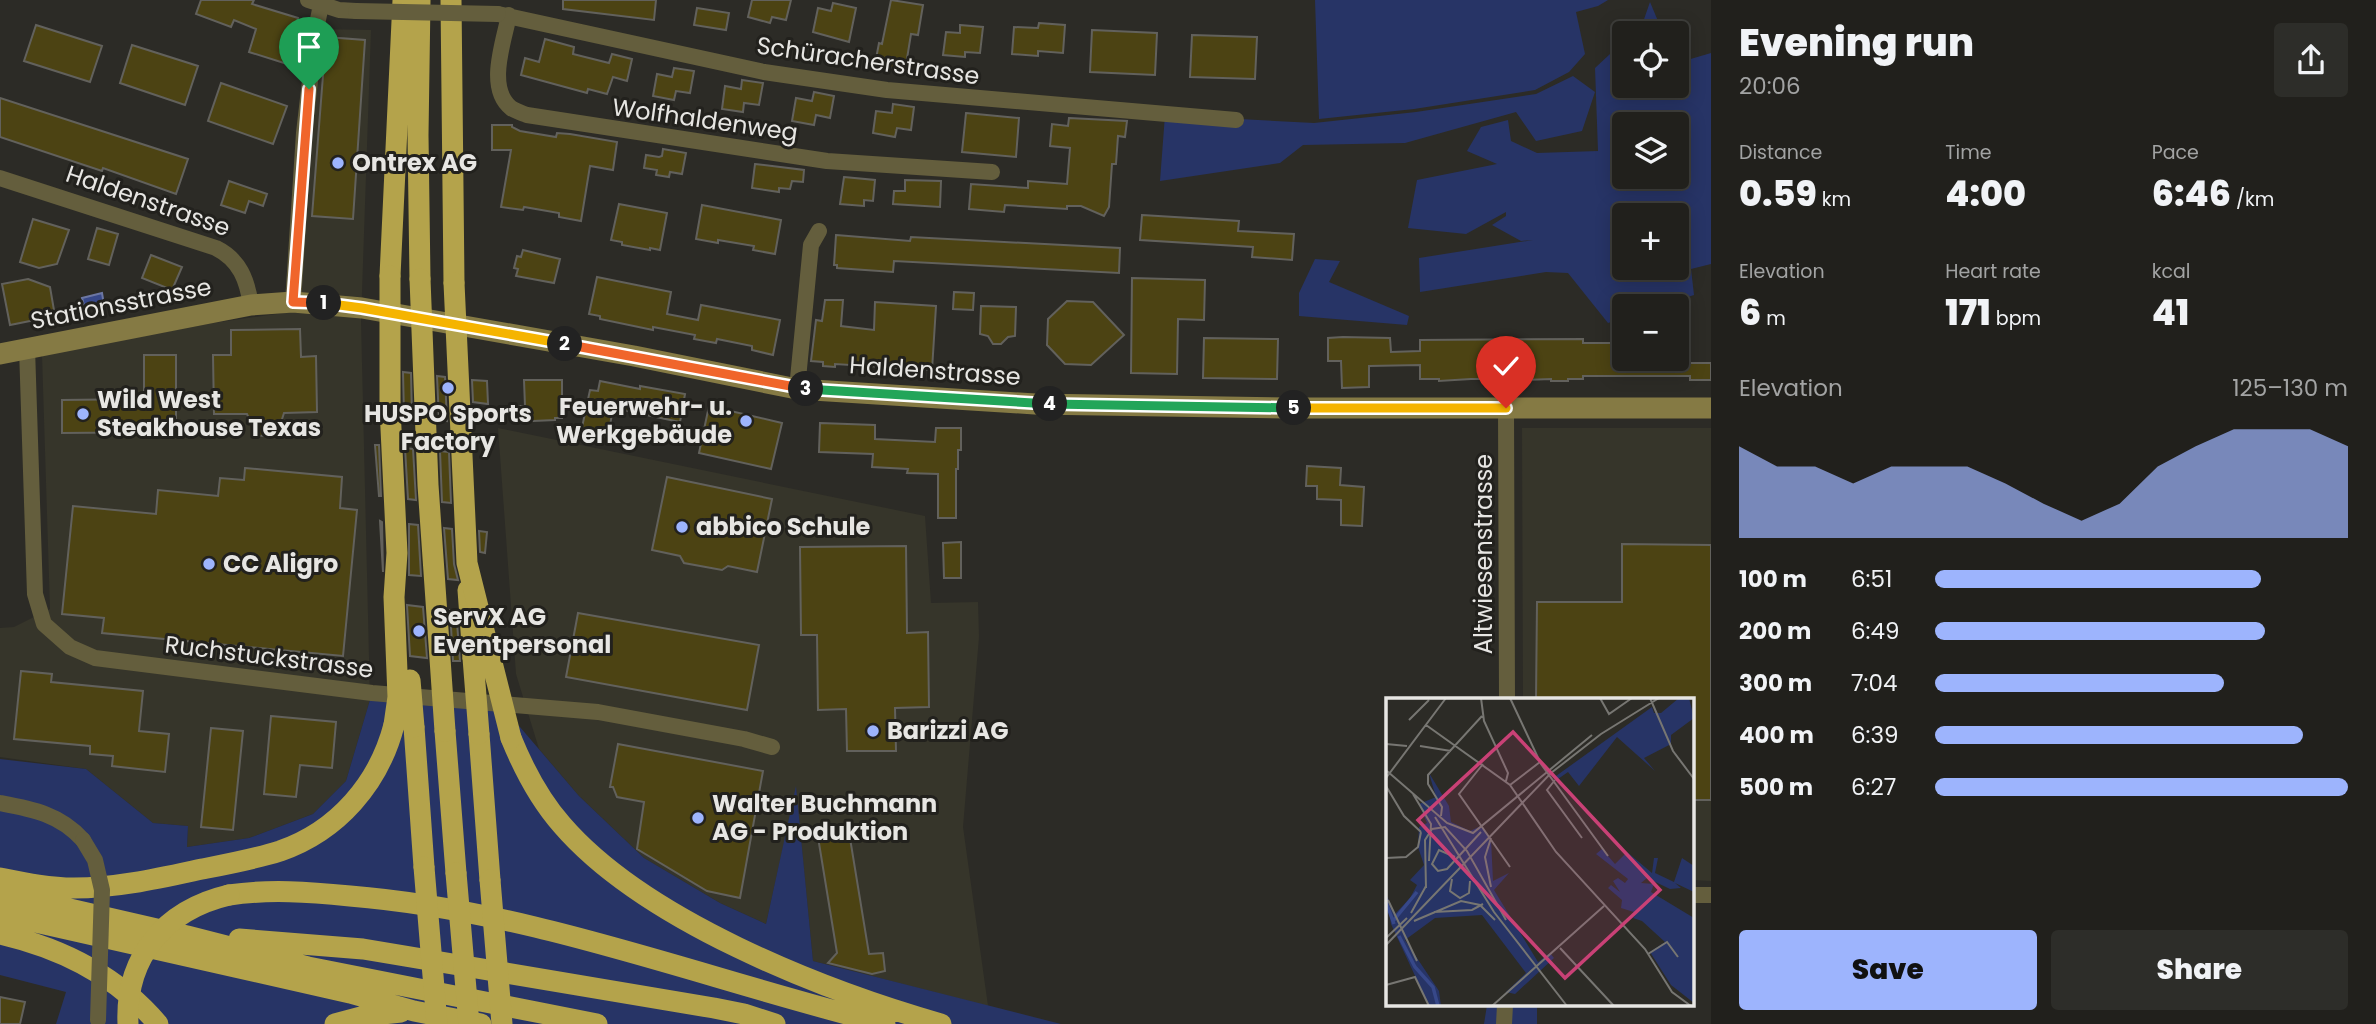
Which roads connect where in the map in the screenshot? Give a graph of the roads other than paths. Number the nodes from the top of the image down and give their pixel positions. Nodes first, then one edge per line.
1 (402, 0) edge
2 (420, 0) edge
3 (451, 0) edge
4 (315, 3) edge
5 (503, 14) junction
6 (1236, 120) dead end
7 (992, 172) dead end
8 (0, 178) edge
9 (819, 231) dead end
10 (293, 302) junction
11 (251, 305) junction
12 (27, 348) junction
13 (0, 354) edge
14 (797, 389) junction
15 (1506, 408) junction
16 (1711, 408) edge
17 (467, 563) junction
18 (1507, 698) edge
19 (404, 726) junction
20 (772, 747) dead end
21 (0, 803) edge
22 (0, 878) edge
23 (0, 894) edge
24 (0, 914) edge
25 (0, 934) edge
26 (187, 936) junction
27 (1505, 1006) edge
28 (414, 1011) junction
29 (766, 1021) edge
30 (98, 1022) edge
31 (128, 1024) edge
32 (158, 1024) edge
33 (335, 1024) edge
34 (437, 1024) edge
35 (469, 1024) edge
36 (481, 1024) edge
37 (502, 1024) edge
38 (597, 1024) edge
39 (885, 1024) edge
40 (942, 1024) edge
41 (1504, 1024) edge

1 - 19 highway, bridge
2 - 35 highway, bridge
3 - 17 highway, bridge
4 - 5 street, Schüracherstrasse, bridge
4 - 10 street
5 - 6 street, Schüracherstrasse
5 - 7 street, Wolfhaldenweg
8 - 11 street, Haldenstrasse
9 - 14 street
10 - 11 street, Haldenstrasse
10 - 14 street, Haldenstrasse
11 - 12 street, Stationsstrasse
12 - 13 street, Stationsstrasse
12 - 20 street, Ruchstuckstrasse
14 - 15 street, Haldenstrasse
15 - 16 street, Haldenstrasse
15 - 18 street, Altwiesenstrasse
17 - 37 highway, bridge
17 - 40 highway, bridge
19 - 22 highway
19 - 34 highway, bridge
21 - 30 street, bridge
23 - 26 highway
24 - 28 highway
25 - 32 highway
26 - 29 highway
26 - 38 highway
27 - 41 street
28 - 33 highway
28 - 36 highway
31 - 39 highway, bridge

